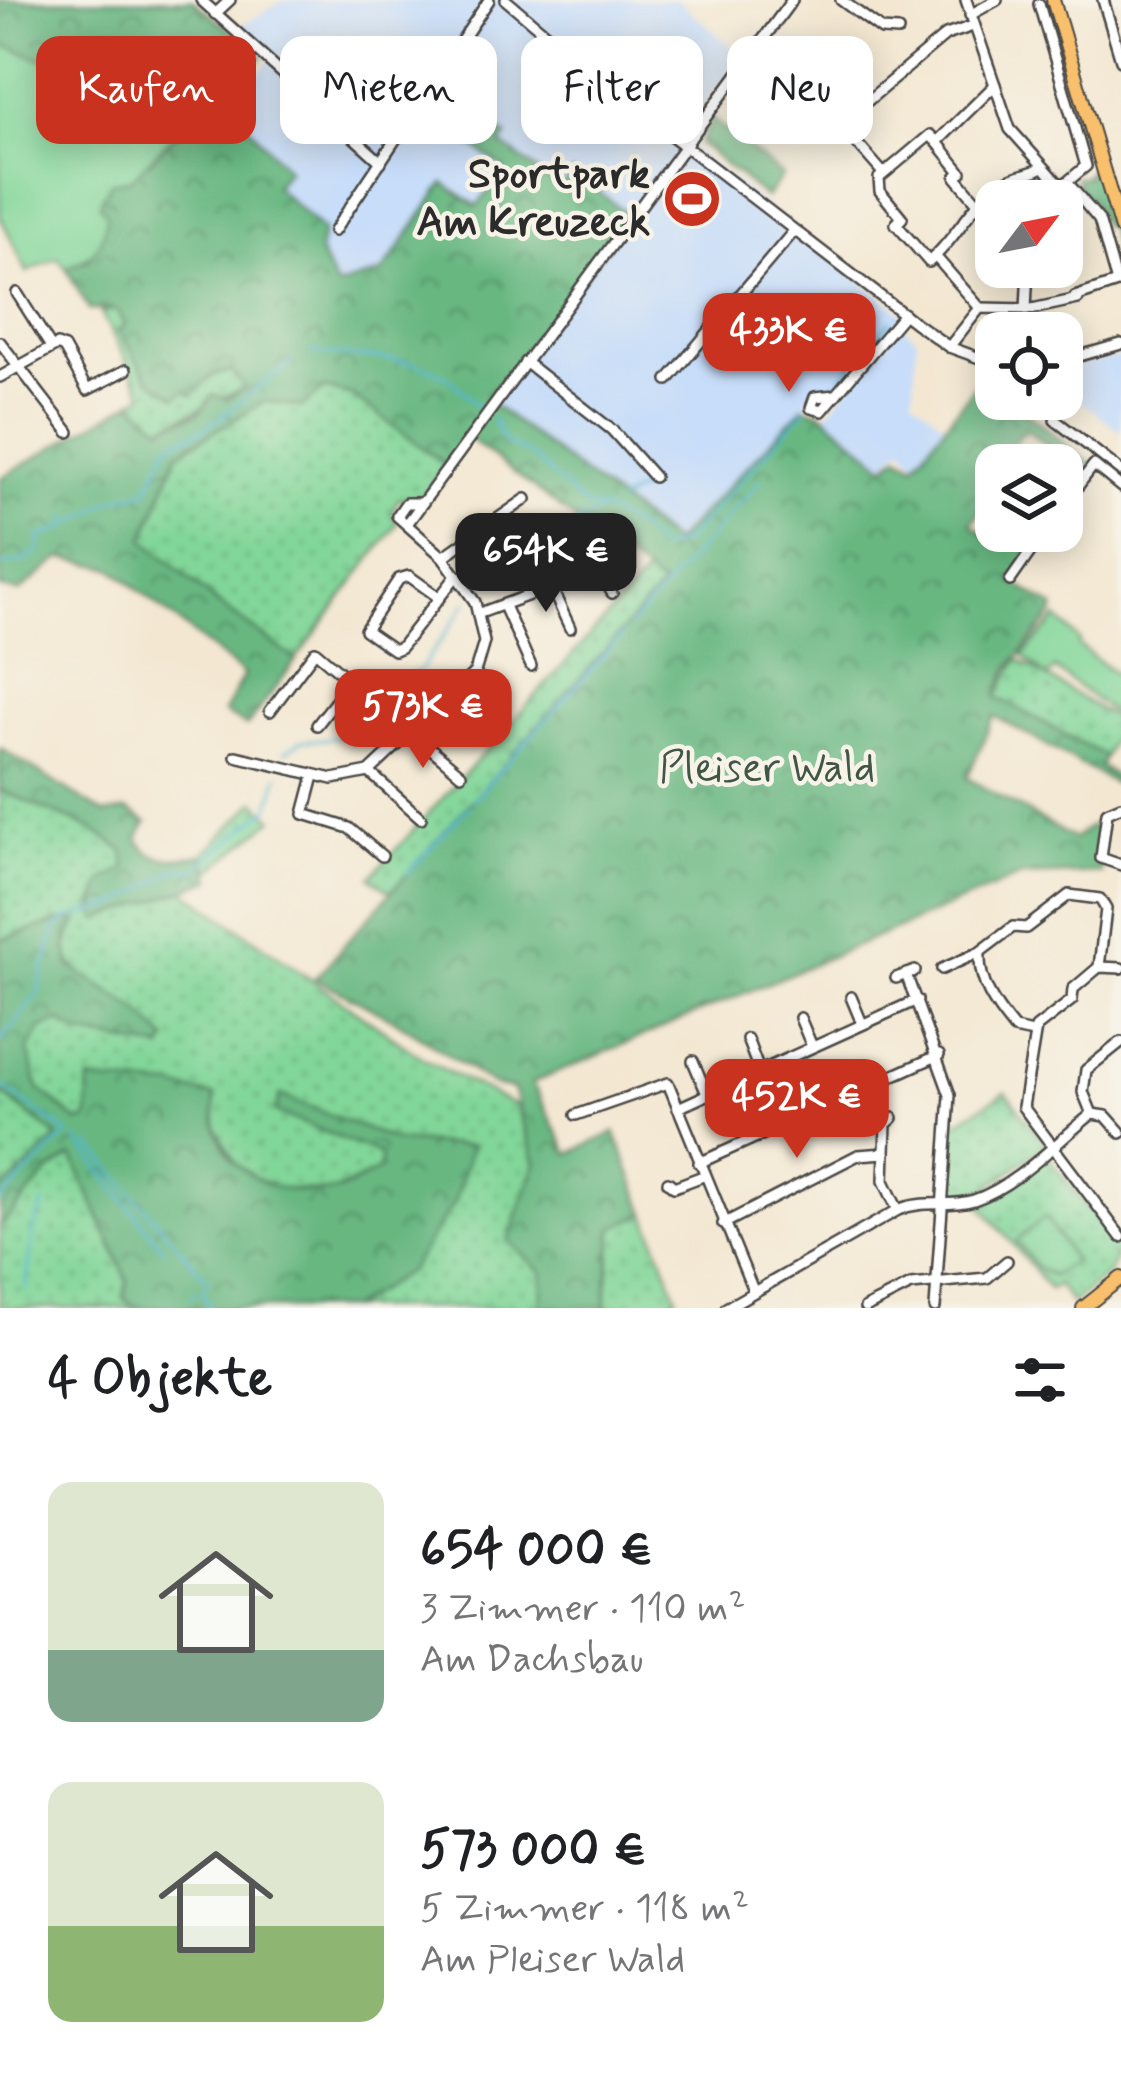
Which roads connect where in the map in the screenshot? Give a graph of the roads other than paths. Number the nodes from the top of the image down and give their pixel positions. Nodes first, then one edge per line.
1 (201, 0) edge
2 (230, 0) edge
3 (489, 0) edge
4 (506, 0) edge
5 (792, 0) edge
6 (841, 0) edge
7 (966, 0) edge
8 (997, 0) edge
9 (1103, 0) edge
10 (1046, 2) edge
11 (215, 14) junction
12 (972, 21) junction
13 (898, 31) dead end
14 (765, 36) edge
15 (1121, 60) edge
16 (995, 85) junction
17 (727, 88) edge
18 (873, 96) edge
19 (937, 142) junction
20 (859, 144) edge
21 (685, 146) junction
22 (381, 162) junction
23 (1042, 167) junction
24 (883, 173) junction
25 (1009, 180) edge
26 (1055, 180) edge
27 (1069, 180) edge
28 (975, 198) edge
29 (1083, 201) edge
30 (975, 209) edge
31 (1121, 229) edge
32 (334, 231) dead end
33 (794, 231) junction
34 (935, 256) junction
35 (1027, 288) edge
36 (17, 293) dead end
37 (980, 308) junction
38 (1026, 309) junction
39 (904, 314) junction
40 (0, 342) edge
41 (1121, 344) edge
42 (51, 347) junction
43 (949, 347) junction
44 (1083, 355) edge
45 (975, 356) edge
46 (525, 362) junction
47 (17, 367) junction
48 (126, 370) dead end
49 (0, 376) edge
50 (668, 380) dead end
51 (836, 395) dead end
52 (1054, 420) dead end
53 (69, 432) dead end
54 (1101, 456) junction
55 (1093, 466) junction
56 (1121, 471) edge
57 (654, 477) dead end
58 (1083, 479) edge
59 (1121, 487) edge
60 (526, 499) dead end
61 (422, 503) junction
62 (407, 524) junction
63 (1030, 552) edge
64 (443, 557) junction
65 (457, 575) junction
66 (1010, 581) dead end
67 (550, 587) junction
68 (612, 593) dead end
69 (437, 596) junction
70 (505, 608) junction
71 (480, 613) junction
72 (570, 628) dead end
73 (531, 667) dead end
74 (475, 672) junction
75 (352, 680) junction
76 (270, 711) dead end
77 (317, 725) dead end
78 (499, 725) dead end
79 (416, 734) junction
80 (236, 757) dead end
81 (369, 772) junction
82 (461, 774) dead end
83 (314, 776) junction
84 (1121, 806) edge
85 (421, 818) dead end
86 (382, 856) dead end
87 (1121, 865) edge
88 (980, 952) junction
89 (1100, 967) junction
90 (1121, 968) edge
91 (942, 969) dead end
92 (906, 974) dead end
93 (851, 997) dead end
94 (918, 1003) junction
95 (800, 1018) dead end
96 (861, 1021) junction
97 (1033, 1033) junction
98 (746, 1039) dead end
99 (1121, 1042) edge
100 (811, 1044) junction
101 (938, 1055) junction
102 (693, 1061) dead end
103 (758, 1068) junction
104 (707, 1094) junction
105 (678, 1108) junction
106 (1092, 1114) junction
107 (576, 1115) dead end
108 (893, 1118) dead end
109 (1121, 1133) edge
110 (1051, 1146) junction
111 (885, 1153) junction
112 (699, 1163) junction
113 (703, 1176) junction
114 (668, 1182) dead end
115 (941, 1204) junction
116 (898, 1210) junction
117 (723, 1224) junction
118 (1121, 1237) edge
119 (1007, 1262) dead end
120 (1121, 1278) edge
121 (936, 1281) junction
122 (753, 1290) junction
123 (726, 1308) edge
124 (865, 1308) edge
125 (935, 1308) edge
126 (1083, 1308) edge

1 - 11 street
2 - 11 street
3 - 22 street
4 - 21 street
5 - 14 street
6 - 13 street
7 - 12 street
8 - 12 street
9 - 15 street
10 - 27 street
10 - 31 main road
11 - 22 street
12 - 16 street
12 - 18 street
16 - 19 street
16 - 23 street
17 - 21 street
19 - 24 street
19 - 28 street
20 - 24 street
21 - 33 street
21 - 46 street
22 - 32 street
23 - 25 street
23 - 26 street
24 - 34 street
29 - 38 street
30 - 34 street
33 - 39 street
33 - 50 street
34 - 37 street
35 - 38 street
36 - 42 street
37 - 38 street
37 - 43 street
39 - 43 street
39 - 51 street
40 - 47 street
41 - 44 street
42 - 47 street
42 - 48 street
43 - 45 street
46 - 57 street
46 - 61 street
47 - 49 street
47 - 53 street
52 - 54 street
54 - 55 street
54 - 56 street
55 - 58 street
55 - 59 street
60 - 64 street
61 - 62 street
61 - 62 street
62 - 64 street
63 - 66 street
64 - 65 street
65 - 69 street
65 - 71 street
67 - 68 street
67 - 70 street
67 - 72 street
69 - 69 street
70 - 71 street
70 - 73 street
71 - 74 street
74 - 78 street
74 - 79 street
75 - 76 street
75 - 77 street
75 - 79 street
79 - 81 street
79 - 82 street
80 - 83 street
81 - 83 street
81 - 85 street
83 - 86 street
84 - 87 street
88 - 89 street
88 - 91 street
88 - 97 street
89 - 90 street
89 - 97 street
92 - 94 street
93 - 96 street
94 - 96 street
94 - 101 street
95 - 100 street
96 - 100 street
97 - 110 street
98 - 103 street
99 - 106 street
100 - 103 street
101 - 112 street
101 - 115 street
102 - 104 street
103 - 104 street
104 - 105 street
105 - 107 street
105 - 112 street
106 - 109 street
106 - 110 street
108 - 111 street
110 - 115 street
110 - 118 street
111 - 116 street
111 - 117 street
112 - 113 street
113 - 114 street
113 - 117 street
115 - 116 street
115 - 121 street
116 - 122 street
117 - 122 street
119 - 121 street
120 - 126 main road
121 - 124 street
121 - 125 street
122 - 123 street

